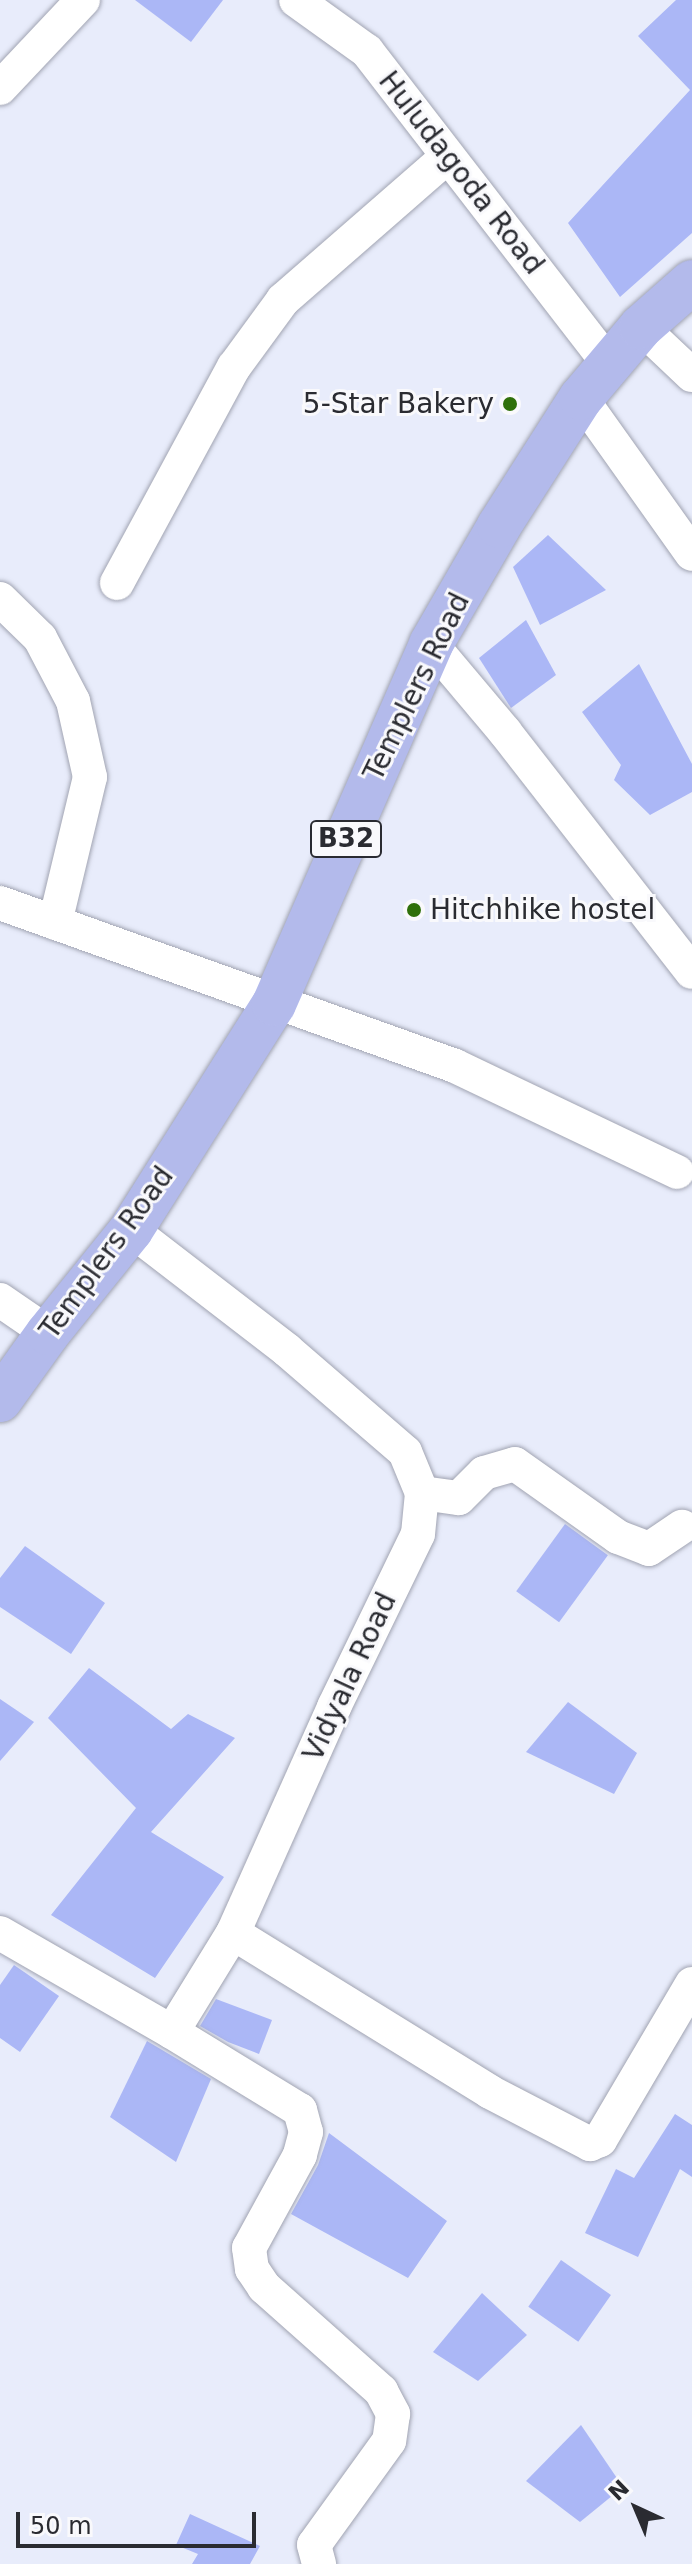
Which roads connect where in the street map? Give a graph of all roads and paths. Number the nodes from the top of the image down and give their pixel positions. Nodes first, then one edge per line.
1 (83, 0) edge
2 (317, 6) edge
3 (0, 88) edge
4 (447, 157) junction
5 (692, 282) edge
6 (641, 327) junction
7 (610, 365) junction
8 (692, 375) edge
9 (581, 398) junction
10 (692, 554) edge
11 (117, 583) dead end
12 (0, 599) edge
13 (431, 644) junction
14 (0, 903) edge
15 (55, 923) junction
16 (692, 972) edge
17 (274, 1004) junction
18 (677, 1172) dead end
19 (131, 1230) junction
20 (0, 1300) edge
21 (48, 1333) junction
22 (0, 1400) edge
23 (422, 1493) junction
24 (682, 1527) dead end
25 (0, 1933) edge
26 (233, 1933) junction
27 (692, 1984) edge
28 (172, 2032) junction
29 (319, 2564) edge

1 - 3 street
2 - 4 street, Huludagoda Road
4 - 7 street, Huludagoda Road
4 - 11 street
5 - 6 main road, Templers Road / B32
6 - 7 main road, Templers Road / B32
6 - 8 street
7 - 9 main road, Templers Road / B32
9 - 10 street
9 - 13 main road, Templers Road / B32
12 - 15 street
13 - 16 street
13 - 17 main road, Templers Road / B32
14 - 15 street
15 - 17 street
17 - 18 street
17 - 19 main road, Templers Road / B32
19 - 21 main road, Templers Road / B32
19 - 23 street, Vidyala Road
20 - 21 street
21 - 22 main road, Templers Road / B32
23 - 24 street
23 - 26 street, Vidyala Road
25 - 28 street
26 - 27 street
26 - 28 street, Vidyala Road
28 - 29 street

